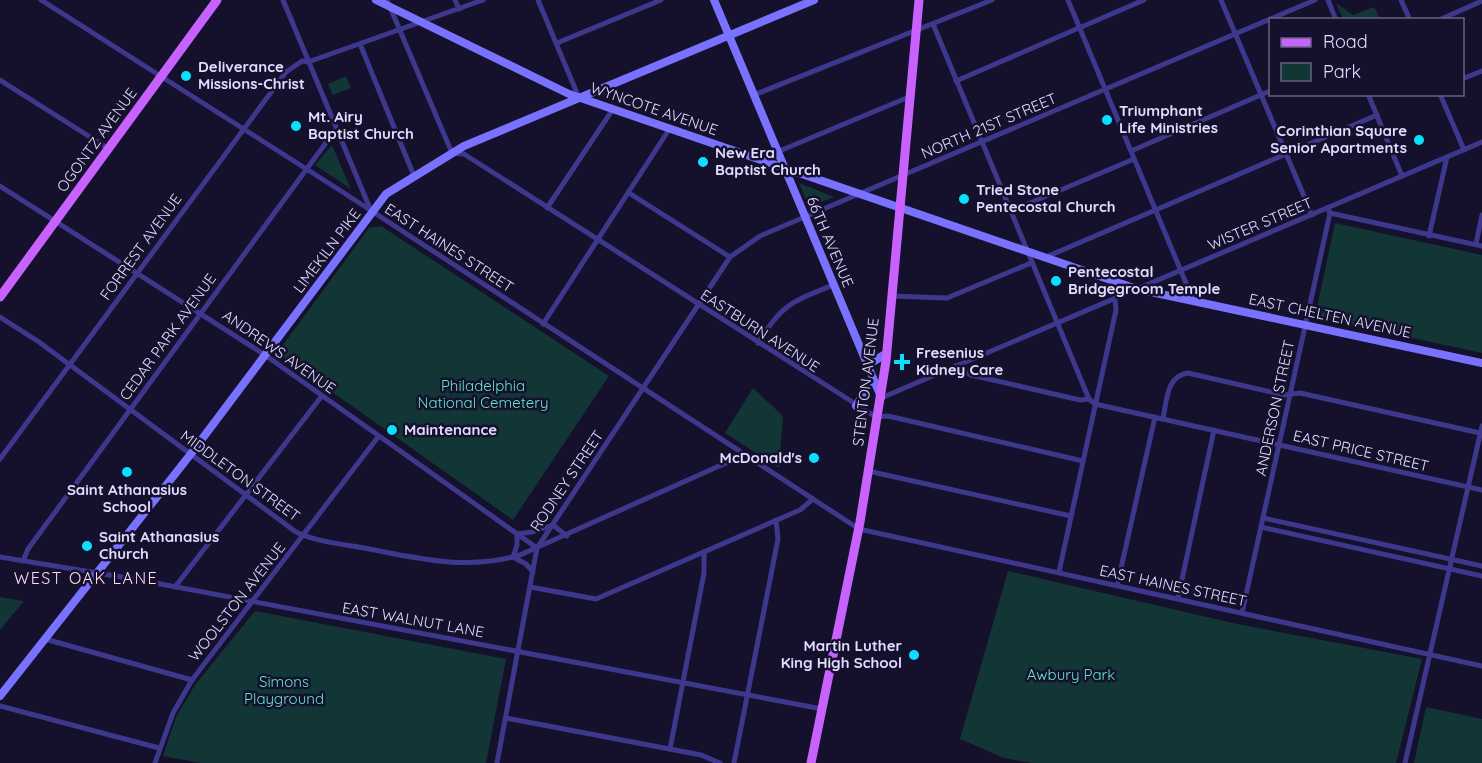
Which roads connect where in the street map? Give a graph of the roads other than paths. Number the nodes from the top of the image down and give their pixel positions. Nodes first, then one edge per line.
1 (41, 0) edge
2 (217, 0) edge
3 (283, 0) edge
4 (376, 0) edge
5 (455, 0) edge
6 (483, 0) edge
7 (538, 0) edge
8 (661, 0) edge
9 (714, 0) edge
10 (814, 0) edge
11 (919, 0) edge
12 (992, 0) edge
13 (1068, 0) edge
14 (1144, 0) edge
15 (1221, 0) edge
16 (1314, 0) edge
17 (1328, 0) edge
18 (1401, 0) edge
19 (1482, 1) edge
20 (389, 3) edge
21 (794, 4) edge
22 (459, 9) junction
23 (1272, 18) edge
24 (1335, 18) edge
25 (1409, 18) edge
26 (1444, 18) edge
27 (1269, 19) edge
28 (422, 22) junction
29 (933, 24) junction
30 (1079, 28) junction
31 (401, 30) junction
32 (915, 31) junction
33 (1235, 34) junction
34 (729, 35) junction
35 (557, 43) junction
36 (360, 44) junction
37 (308, 62) junction
38 (1482, 71) edge
39 (162, 77) junction
40 (1464, 78) edge
41 (0, 80) edge
42 (956, 81) junction
43 (1105, 90) junction
44 (1269, 92) edge
45 (754, 95) junction
46 (1262, 95) junction
47 (1369, 96) edge
48 (1441, 96) edge
49 (909, 97) junction
50 (579, 98) junction
51 (613, 109) junction
52 (1377, 115) junction
53 (670, 128) junction
54 (243, 129) junction
55 (336, 129) junction
56 (982, 142) junction
57 (1482, 142) edge
58 (108, 149) junction
59 (1464, 150) junction
60 (1131, 151) junction
61 (777, 152) junction
62 (452, 153) junction
63 (1286, 154) junction
64 (1447, 157) junction
65 (1134, 159) junction
66 (784, 167) junction
67 (306, 169) junction
68 (903, 175) junction
69 (414, 176) junction
70 (1402, 176) junction
71 (0, 186) edge
72 (629, 193) junction
73 (861, 194) junction
74 (901, 207) junction
75 (547, 208) junction
76 (1156, 210) junction
77 (1011, 211) junction
78 (1329, 211) junction
79 (372, 213) junction
80 (1312, 215) junction
81 (1482, 215) edge
82 (805, 218) junction
83 (56, 221) junction
84 (1429, 236) junction
85 (598, 240) junction
86 (1479, 245) edge
87 (1028, 251) junction
88 (729, 257) junction
89 (1046, 257) junction
90 (1031, 263) junction
91 (1181, 271) junction
92 (137, 273) junction
93 (833, 285) junction
94 (1137, 289) junction
95 (2, 293) edge
96 (891, 296) junction
97 (1115, 299) junction
98 (1193, 300) junction
99 (697, 304) junction
100 (201, 313) junction
101 (0, 317) edge
102 (543, 324) junction
103 (1056, 324) junction
104 (1306, 325) junction
105 (758, 343) junction
106 (887, 353) junction
107 (266, 355) junction
108 (866, 362) junction
109 (1482, 363) edge
110 (70, 365) junction
111 (956, 366) junction
112 (873, 379) junction
113 (643, 388) junction
114 (1290, 394) junction
115 (321, 397) junction
116 (881, 398) junction
117 (1089, 399) junction
118 (1095, 404) junction
119 (856, 406) junction
120 (130, 410) junction
121 (876, 417) junction
122 (1155, 417) junction
123 (1163, 418) junction
124 (1482, 426) edge
125 (1214, 430) junction
126 (1480, 434) junction
127 (378, 437) junction
128 (1279, 445) junction
129 (746, 454) junction
130 (190, 455) junction
131 (0, 459) edge
132 (1083, 461) junction
133 (868, 471) junction
134 (1468, 487) junction
135 (1482, 490) edge
136 (246, 496) junction
137 (813, 499) junction
138 (1071, 516) junction
139 (1263, 518) junction
140 (776, 520) junction
141 (553, 525) junction
142 (1261, 527) junction
143 (859, 529) junction
144 (516, 534) junction
145 (304, 535) junction
146 (567, 536) junction
147 (537, 548) junction
148 (704, 552) junction
149 (0, 556) edge
150 (513, 557) junction
151 (1452, 559) junction
152 (24, 561) junction
153 (1482, 566) edge
154 (1450, 569) junction
155 (533, 572) junction
156 (1059, 572) junction
157 (96, 573) junction
158 (1482, 576) edge
159 (1117, 586) junction
160 (175, 587) junction
161 (530, 587) junction
162 (1178, 598) junction
163 (251, 602) junction
164 (1242, 614) junction
165 (45, 639) junction
166 (518, 652) junction
167 (1431, 654) junction
168 (1482, 666) edge
169 (192, 680) junction
170 (682, 683) junction
171 (748, 695) junction
172 (0, 696) edge
173 (0, 706) edge
174 (822, 709) junction
175 (506, 718) junction
176 (159, 748) junction
177 (670, 749) junction
178 (154, 763) edge
179 (497, 763) edge
180 (720, 763) edge
181 (734, 763) edge
182 (811, 763) edge
183 (1405, 763) edge

1 - 39 street
2 - 39 main road, OGONTZ AVENUE
3 - 37 street, EAST HAINES STREET
4 - 20 street, WYNCOTE AVENUE
5 - 22 street
6 - 22 street, FORREST AVENUE
7 - 35 street
8 - 35 street
9 - 34 street, 66TH AVENUE
10 - 21 street, LIMEKILN PIKE
11 - 32 main road, STENTON AVENUE
12 - 29 street
13 - 30 street
14 - 30 street
15 - 33 street
16 - 23 street, NORTH 21ST STREET
17 - 24 street
18 - 25 street
19 - 26 street
20 - 28 street, WYNCOTE AVENUE
20 - 31 street
21 - 34 street, LIMEKILN PIKE
22 - 28 street, FORREST AVENUE
27 - 33 street, NORTH 21ST STREET
28 - 31 street, FORREST AVENUE
28 - 50 street, WYNCOTE AVENUE
29 - 32 street
29 - 42 street
30 - 42 street
30 - 43 street
31 - 36 street, FORREST AVENUE
31 - 62 street
32 - 45 street
32 - 49 main road, STENTON AVENUE
33 - 43 street, NORTH 21ST STREET
33 - 46 street
34 - 45 street, 66TH AVENUE
34 - 50 street, LIMEKILN PIKE
35 - 50 street
36 - 37 street, FORREST AVENUE
36 - 69 street
37 - 54 street, FORREST AVENUE
37 - 55 street, EAST HAINES STREET
38 - 40 street
39 - 54 street
39 - 58 main road, OGONTZ AVENUE
41 - 58 street
42 - 56 street
43 - 56 street, NORTH 21ST STREET
43 - 60 street
44 - 46 street
45 - 61 street, 66TH AVENUE
46 - 60 street
46 - 63 street
47 - 52 street
48 - 59 street
49 - 61 street
49 - 68 main road, STENTON AVENUE
50 - 51 street, WYNCOTE AVENUE
50 - 62 street, LIMEKILN PIKE
51 - 53 street, WYNCOTE AVENUE
51 - 75 street
52 - 63 street
52 - 70 street
53 - 66 street, WYNCOTE AVENUE
53 - 72 street
54 - 67 street
54 - 92 street, FORREST AVENUE
55 - 67 street, CEDAR PARK AVENUE
55 - 79 street, EAST HAINES STREET
56 - 68 street, NORTH 21ST STREET
56 - 77 street
57 - 59 street, WISTER STREET
58 - 83 main road, OGONTZ AVENUE
59 - 64 street, WISTER STREET
60 - 65 street
61 - 66 street, 66TH AVENUE
62 - 69 street, LIMEKILN PIKE
62 - 75 street, EASTBURN AVENUE
63 - 76 street
63 - 80 street
64 - 70 street, WISTER STREET
64 - 84 street
65 - 76 street
65 - 77 street
66 - 73 street, WYNCOTE AVENUE
66 - 82 street, 66TH AVENUE
67 - 79 street
67 - 100 street, CEDAR PARK AVENUE
68 - 73 street, NORTH 21ST STREET
68 - 74 main road, STENTON AVENUE
69 - 79 street, LIMEKILN PIKE
70 - 78 street, WISTER STREET
71 - 83 street, ANDREWS AVENUE
72 - 85 street
72 - 88 street
73 - 74 street, WYNCOTE AVENUE
73 - 82 street, NORTH 21ST STREET
74 - 87 street, WYNCOTE AVENUE
74 - 96 main road, STENTON AVENUE
75 - 85 street, EASTBURN AVENUE
76 - 89 street
76 - 91 street
77 - 87 street
78 - 80 street, WISTER STREET
78 - 84 street
78 - 104 street, ANDERSON STREET
79 - 102 street, EAST HAINES STREET
79 - 107 street, LIMEKILN PIKE
80 - 91 street, WISTER STREET
81 - 86 street
82 - 88 street, NORTH 21ST STREET
82 - 93 street, 66TH AVENUE
83 - 92 street, ANDREWS AVENUE
83 - 95 main road, OGONTZ AVENUE
84 - 86 street
85 - 99 street, EASTBURN AVENUE
85 - 102 street
87 - 89 street, WYNCOTE AVENUE
87 - 90 street
88 - 99 street, NORTH 21ST STREET
89 - 94 street, WYNCOTE AVENUE
90 - 96 street
90 - 103 street
91 - 94 street, WISTER STREET
91 - 98 street
92 - 100 street, ANDREWS AVENUE
92 - 110 street, FORREST AVENUE
93 - 105 street
93 - 108 street, 66TH AVENUE
94 - 97 street, WISTER STREET
94 - 98 street, EAST CHELTEN AVENUE
96 - 106 main road, STENTON AVENUE
97 - 103 street, WISTER STREET
97 - 118 street
98 - 104 street, EAST CHELTEN AVENUE
99 - 105 street, EASTBURN AVENUE
99 - 113 street, RODNEY STREET
100 - 107 street, ANDREWS AVENUE
100 - 120 street, CEDAR PARK AVENUE
101 - 110 street, MIDDLETON STREET
102 - 113 street, EAST HAINES STREET
103 - 111 street, WISTER STREET
103 - 117 street
104 - 109 street, EAST CHELTEN AVENUE
104 - 114 street, ANDERSON STREET
105 - 119 street, EASTBURN AVENUE
106 - 108 street
106 - 116 main road, STENTON AVENUE
107 - 115 street, ANDREWS AVENUE
107 - 130 street, LIMEKILN PIKE
108 - 112 street, 66TH AVENUE
110 - 120 street, MIDDLETON STREET
110 - 131 street, FORREST AVENUE
111 - 116 street, WISTER STREET
111 - 117 street
112 - 116 street, 66TH AVENUE
112 - 119 street
113 - 129 street, EAST HAINES STREET
113 - 141 street, RODNEY STREET
114 - 123 street
114 - 126 street
114 - 128 street, ANDERSON STREET
115 - 127 street, ANDREWS AVENUE
115 - 136 street
116 - 121 main road, STENTON AVENUE
117 - 118 street
118 - 122 street, EAST PRICE STREET
118 - 132 street
119 - 121 street, EASTBURN AVENUE
120 - 130 street, MIDDLETON STREET
120 - 152 street, CEDAR PARK AVENUE
121 - 132 street, EASTBURN AVENUE
121 - 133 main road, STENTON AVENUE
122 - 123 street, EAST PRICE STREET
122 - 159 street
123 - 125 street, EAST PRICE STREET
124 - 126 street
125 - 128 street, EAST PRICE STREET
125 - 162 street
126 - 134 street
127 - 144 street, ANDREWS AVENUE
127 - 145 street, WOOLSTON AVENUE
128 - 134 street, EAST PRICE STREET
128 - 139 street, ANDERSON STREET
129 - 137 street, EAST HAINES STREET
129 - 146 street
130 - 136 street, MIDDLETON STREET
130 - 157 street, LIMEKILN PIKE
132 - 138 street
133 - 138 street
133 - 143 main road, STENTON AVENUE
134 - 135 street, EAST PRICE STREET
134 - 151 street
136 - 145 street, MIDDLETON STREET
136 - 160 street
137 - 140 street
137 - 143 street, EAST HAINES STREET
138 - 156 street
139 - 142 street, ANDERSON STREET
139 - 151 street
140 - 148 street
140 - 171 street
141 - 144 street
141 - 146 street
141 - 147 street, RODNEY STREET
142 - 154 street
142 - 164 street, ANDERSON STREET
143 - 156 street, EAST HAINES STREET
143 - 174 main road, STENTON AVENUE
144 - 147 street, ANDREWS AVENUE
144 - 150 street
145 - 150 street, MIDDLETON STREET
145 - 163 street, WOOLSTON AVENUE
146 - 147 street
147 - 150 street, MIDDLETON STREET
147 - 155 street, RODNEY STREET
148 - 161 street
148 - 170 street
149 - 152 street, EAST WALNUT LANE
150 - 155 street
151 - 153 street
151 - 154 street
152 - 157 street, EAST WALNUT LANE
154 - 158 street
154 - 167 street
155 - 161 street, RODNEY STREET
156 - 159 street, EAST HAINES STREET
157 - 160 street, EAST WALNUT LANE
157 - 165 street, LIMEKILN PIKE
159 - 162 street, EAST HAINES STREET
160 - 163 street, EAST WALNUT LANE
161 - 166 street, RODNEY STREET
162 - 164 street, EAST HAINES STREET
163 - 166 street, EAST WALNUT LANE
163 - 169 street, WOOLSTON AVENUE
164 - 167 street, EAST HAINES STREET
165 - 169 street
165 - 172 street, LIMEKILN PIKE
166 - 170 street, EAST WALNUT LANE
166 - 175 street, RODNEY STREET
167 - 168 street, EAST HAINES STREET
167 - 183 street
169 - 176 street, WOOLSTON AVENUE
170 - 171 street, EAST WALNUT LANE
170 - 177 street
171 - 174 street, EAST WALNUT LANE
171 - 181 street
173 - 176 street
174 - 182 main road, STENTON AVENUE
175 - 177 street
175 - 179 street, RODNEY STREET
176 - 178 street, WOOLSTON AVENUE
177 - 180 street

